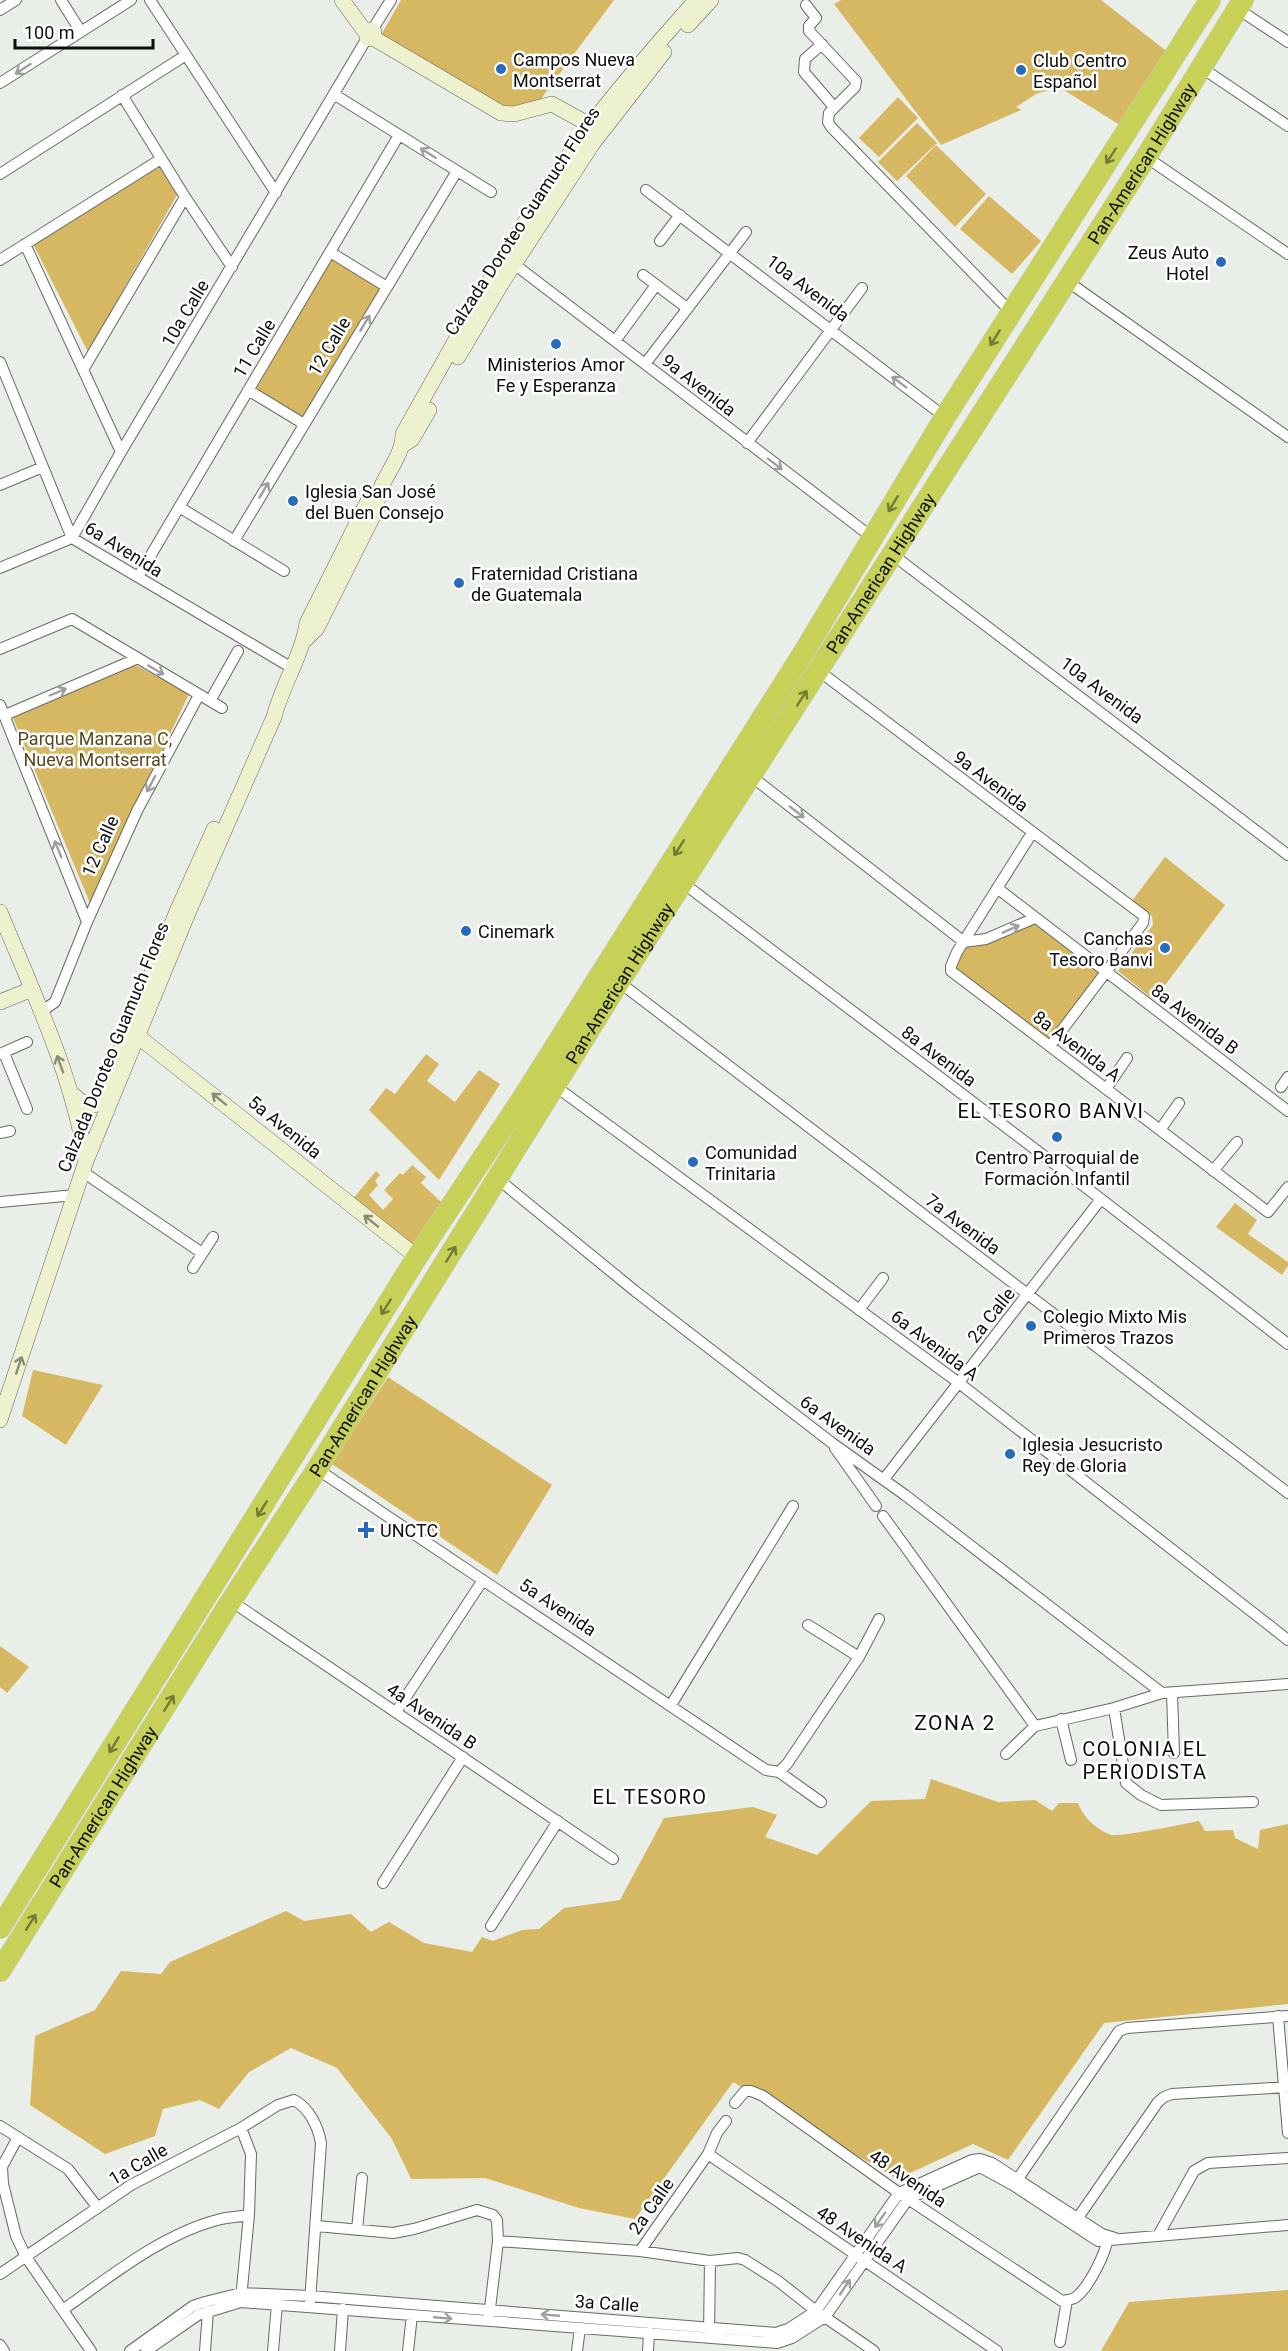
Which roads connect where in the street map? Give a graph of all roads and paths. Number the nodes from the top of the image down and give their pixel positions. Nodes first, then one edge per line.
1 (16, 0) edge
2 (61, 0) edge
3 (130, 0) edge
4 (150, 0) edge
5 (342, 0) edge
6 (391, 0) edge
7 (696, 0) edge
8 (711, 0) edge
9 (1210, 0) edge
10 (1241, 4) edge
11 (806, 5) dead end
12 (0, 10) edge
13 (81, 32) junction
14 (369, 34) junction
15 (1288, 42) edge
16 (822, 44) junction
17 (1179, 49) junction
18 (186, 55) junction
19 (1202, 68) junction
20 (0, 83) edge
21 (122, 95) junction
22 (335, 96) junction
23 (834, 107) junction
24 (1288, 126) edge
25 (592, 134) junction
26 (399, 135) junction
27 (1146, 157) junction
28 (161, 159) junction
29 (1, 169) edge
30 (457, 171) junction
31 (646, 189) dead end
32 (491, 192) dead end
33 (276, 193) junction
34 (185, 196) junction
35 (680, 215) junction
36 (746, 232) dead end
37 (660, 242) dead end
38 (25, 244) junction
39 (330, 252) junction
40 (730, 253) junction
41 (1288, 254) edge
42 (0, 260) edge
43 (509, 261) junction
44 (232, 267) junction
45 (643, 275) dead end
46 (1067, 281) junction
47 (656, 285) junction
48 (387, 287) junction
49 (862, 288) dead end
50 (687, 308) junction
51 (1011, 312) junction
52 (831, 330) junction
53 (615, 341) junction
54 (0, 362) edge
55 (645, 364) junction
56 (83, 370) junction
57 (248, 390) junction
58 (945, 417) junction
59 (304, 424) junction
60 (1288, 437) edge
61 (747, 443) junction
62 (121, 452) junction
63 (43, 467) junction
64 (0, 485) edge
65 (179, 507) junction
66 (72, 538) junction
67 (873, 538) junction
68 (234, 541) junction
69 (892, 555) junction
70 (0, 568) edge
71 (284, 571) dead end
72 (138, 577) junction
73 (807, 647) junction
74 (0, 649) edge
75 (238, 651) dead end
76 (136, 659) junction
77 (292, 668) junction
78 (819, 671) junction
79 (199, 695) junction
80 (210, 701) junction
81 (222, 708) dead end
82 (2, 710) edge
83 (731, 766) junction
84 (751, 776) junction
85 (1032, 833) junction
86 (1288, 855) edge
87 (696, 861) junction
88 (682, 884) junction
89 (997, 888) junction
90 (0, 912) edge
91 (1035, 918) junction
92 (87, 922) junction
93 (964, 942) junction
94 (1105, 971) junction
95 (619, 982) junction
96 (32, 990) junction
97 (0, 1002) edge
98 (41, 1012) junction
99 (134, 1032) junction
100 (27, 1042) dead end
101 (1050, 1046) junction
102 (2, 1053) edge
103 (1127, 1058) dead end
104 (1288, 1077) edge
105 (555, 1086) junction
106 (1281, 1087) dead end
107 (1106, 1089) junction
108 (71, 1093) junction
109 (522, 1099) junction
110 (1179, 1103) dead end
111 (27, 1109) dead end
112 (1288, 1111) edge
113 (1160, 1130) junction
114 (1237, 1142) dead end
115 (84, 1167) junction
116 (1213, 1171) junction
117 (498, 1179) junction
118 (1288, 1187) edge
119 (75, 1194) junction
120 (1101, 1199) junction
121 (0, 1202) edge
122 (213, 1237) dead end
123 (202, 1253) junction
124 (417, 1257) junction
125 (193, 1268) dead end
126 (883, 1278) dead end
127 (1028, 1295) junction
128 (860, 1310) junction
129 (1288, 1344) edge
130 (959, 1383) junction
131 (0, 1420) edge
132 (832, 1443) junction
133 (317, 1469) junction
134 (884, 1479) junction
135 (1288, 1493) edge
136 (794, 1506) dead end
137 (876, 1506) dead end
138 (883, 1516) dead end
139 (265, 1551) junction
140 (483, 1580) junction
141 (231, 1601) junction
142 (879, 1619) dead end
143 (808, 1625) dead end
144 (1288, 1640) edge
145 (859, 1657) junction
146 (1288, 1684) edge
147 (1167, 1693) junction
148 (671, 1705) junction
149 (1114, 1708) junction
150 (396, 1712) junction
151 (1061, 1719) junction
152 (1035, 1726) junction
153 (1174, 1753) dead end
154 (1006, 1754) dead end
155 (463, 1757) junction
156 (1071, 1760) dead end
157 (779, 1772) junction
158 (85, 1793) junction
159 (821, 1802) dead end
160 (1253, 1802) dead end
161 (103, 1808) junction
162 (558, 1821) junction
163 (613, 1859) dead end
164 (383, 1883) dead end
165 (491, 1926) dead end
166 (0, 1928) edge
167 (0, 1971) edge
168 (1283, 2016) edge
169 (1286, 2088) edge
170 (735, 2103) dead end
171 (726, 2121) dead end
172 (0, 2126) edge
173 (241, 2128) junction
174 (1288, 2133) edge
175 (18, 2138) junction
176 (708, 2154) junction
177 (1288, 2158) edge
178 (362, 2178) dead end
179 (1016, 2182) junction
180 (904, 2196) junction
181 (98, 2208) junction
182 (249, 2215) junction
183 (1075, 2222) junction
184 (1288, 2225) edge
185 (317, 2226) junction
186 (357, 2230) junction
187 (1159, 2234) junction
188 (1111, 2239) junction
189 (498, 2241) junction
190 (640, 2252) junction
191 (26, 2257) junction
192 (860, 2258) junction
193 (710, 2261) junction
194 (0, 2274) edge
195 (241, 2298) junction
196 (1067, 2300) junction
197 (310, 2301) junction
198 (277, 2304) junction
199 (64, 2309) junction
200 (343, 2309) junction
201 (208, 2311) junction
202 (820, 2314) junction
203 (412, 2315) junction
204 (489, 2316) junction
205 (580, 2328) junction
206 (649, 2332) junction
207 (709, 2333) junction
208 (1060, 2342) dead end
209 (0, 2345) edge
210 (4, 2351) edge
211 (91, 2351) edge
212 (130, 2351) edge
213 (146, 2351) edge
214 (205, 2351) edge
215 (273, 2351) edge
216 (340, 2351) edge
217 (408, 2351) edge
218 (578, 2351) edge
219 (648, 2351) edge
220 (874, 2351) edge
221 (997, 2351) edge

1 - 12 street
2 - 13 street
3 - 13 street
4 - 18 street
5 - 14 main road
6 - 14 street, 10a Calle
7 - 25 main road, Calzada Doroteo Guamuch Flores
8 - 25 main road, Calzada Doroteo Guamuch Flores
9 - 17 highway, Pan-American Highway
10 - 15 street
10 - 19 highway, Pan-American Highway
11 - 16 street
13 -> 20 street
14 - 22 street, 10a Calle
14 - 25 main road
16 - 23 street
16 - 23 street
17 - 27 highway
17 -> 51 highway, Pan-American Highway
18 - 21 street
18 - 33 street
19 - 24 street
19 - 27 highway, Pan-American Highway
21 - 28 street
21 - 29 street
22 - 26 street
22 - 33 street, 10a Calle
23 - 51 street
25 - 43 main road, Calzada Doroteo Guamuch Flores
30 -> 26 street
26 - 39 street, 11 Calle
27 - 41 street
27 - 46 highway, Pan-American Highway
28 - 34 street
28 - 38 street
30 - 32 street
30 - 48 street, 12 Calle
31 - 35 street, 10a Avenida
33 - 44 street, 10a Calle
34 - 44 street
34 - 56 street
35 - 37 street
35 - 40 street, 10a Avenida
36 - 40 street
38 - 42 street
38 - 56 street
39 - 48 street
39 - 57 street, 11 Calle
40 - 50 street
40 - 52 street, 10a Avenida
43 - 53 street, 9a Avenida
43 - 77 main road, Calzada Doroteo Guamuch Flores
44 - 62 street, 10a Calle
45 - 47 street
46 - 60 street
46 - 69 highway, Pan-American Highway
47 - 50 street
47 - 53 street
59 -> 48 street, 12 Calle
49 - 52 street
50 - 55 street
51 -> 58 highway, Pan-American Highway
58 -> 52 street, 10a Avenida
52 - 61 street
53 - 55 street, 9a Avenida
54 - 63 street, 6a Avenida
55 - 61 street, 9a Avenida
56 - 62 street
57 - 59 street
57 - 65 street, 11 Calle
58 -> 67 highway, Pan-American Highway
68 -> 59 street, 12 Calle
61 -> 67 street, 9a Avenida
62 - 66 street, 10a Calle
63 - 64 street
63 - 66 street, 6a Avenida
65 - 68 street
65 - 72 street, 11 Calle
66 - 70 street
66 - 72 street, 6a Avenida
67 - 73 highway, Pan-American Highway
68 - 71 street
69 - 78 highway, Pan-American Highway
69 - 86 street, 10a Avenida
72 - 77 street, 6a Avenida
73 - 83 highway, Pan-American Highway
73 - 84 highway
74 - 76 street
75 - 80 street
76 -> 79 street
82 -> 76 street
77 - 99 main road, Calzada Doroteo Guamuch Flores
84 -> 78 highway, Pan-American Highway
78 - 85 street, 9a Avenida
79 - 80 street
79 -> 92 street, 12 Calle
80 - 81 street
92 -> 82 street
83 - 87 highway
83 -> 109 highway, Pan-American Highway
84 - 87 highway, Pan-American Highway
84 -> 93 street
85 - 89 street
85 - 94 street, 9a Avenida
87 - 88 highway, Pan-American Highway
88 - 95 highway, Pan-American Highway
88 - 120 street, 8a Avenida
89 - 91 street, 8a Avenida B
89 - 93 street
90 - 96 main road
93 -> 91 street
91 - 94 street, 8a Avenida B
92 - 98 street, 12 Calle
93 - 101 street, 8a Avenida A
94 - 101 street
94 - 112 street, 8a Avenida B
95 - 105 highway, Pan-American Highway
95 - 127 street, 7a Avenida
96 - 97 main road
96 - 98 main road
108 -> 98 main road
99 - 108 main road, Calzada Doroteo Guamuch Flores
99 - 115 main road, Calzada Doroteo Guamuch Flores
124 -> 99 main road, 5a Avenida
100 - 102 street
101 - 107 street, 8a Avenida A
102 - 111 street
103 - 107 street
104 - 106 street
105 - 117 highway, Pan-American Highway
105 - 128 street, 6a Avenida A
107 - 113 street, 8a Avenida A
108 - 115 main road
109 - 117 highway
109 - 124 highway, Pan-American Highway
110 - 113 street
113 - 116 street, 8a Avenida A
114 - 116 street
115 - 119 main road, Calzada Doroteo Guamuch Flores
115 - 123 street
116 - 118 street, 8a Avenida A
117 - 132 street, 6a Avenida
133 -> 117 highway, Pan-American Highway
119 - 121 street
131 -> 119 main road, Calzada Doroteo Guamuch Flores
120 - 127 street, 2a Calle
120 - 129 street, 8a Avenida
122 - 123 street
123 - 125 street
124 - 139 highway
124 -> 158 highway, Pan-American Highway
126 - 128 street
127 - 130 street, 2a Calle
127 - 135 street, 7a Avenida
128 - 130 street, 6a Avenida A
130 - 134 street, 2a Calle
130 - 144 street, 6a Avenida A
132 - 134 street, 6a Avenida
132 - 137 street
133 - 139 highway, Pan-American Highway
133 - 140 street, 5a Avenida
134 - 147 street, 6a Avenida
136 - 148 street
138 - 152 street
139 - 141 highway, Pan-American Highway
140 - 148 street, 5a Avenida
140 - 150 street
141 - 150 street, 4a Avenida B
161 -> 141 highway, Pan-American Highway
142 - 145 street
143 - 145 street
145 - 157 street
146 - 147 street
147 - 149 street
147 - 153 street
148 - 157 street, 5a Avenida
149 - 151 street
149 - 160 street
150 - 155 street, 4a Avenida B
151 - 152 street
151 - 156 street
152 - 154 street
155 - 162 street, 4a Avenida B
155 - 164 street
157 - 159 street, 5a Avenida
158 - 161 highway
158 - 166 highway, Pan-American Highway
167 -> 161 highway, Pan-American Highway
162 - 163 street, 4a Avenida B
162 - 165 street
168 - 169 street
168 - 179 street
169 - 174 street
169 - 183 street
170 - 180 street, 48 Avenida
171 - 176 street, 2a Calle
172 - 175 street
173 - 181 street, 1a Calle
173 - 182 street
173 - 185 street, 1a Calle
175 - 181 street
175 - 191 street
176 - 190 street, 2a Calle
176 - 192 street, 48 Avenida A
177 - 187 street
178 - 186 street
179 - 180 street
179 - 183 street
180 - 192 street, 3a Calle
180 - 196 street, 48 Avenida
181 - 191 street, 1a Calle
182 - 195 street
182 - 199 street
183 - 188 street
184 - 187 street
185 - 186 street
185 - 197 street
186 - 189 street
187 - 188 street
188 - 196 street
189 - 190 street, 2a Calle
189 - 204 street
190 - 193 street
191 - 194 street, 1a Calle
191 - 199 street
192 - 202 street, 3a Calle
192 - 221 street, 48 Avenida A
193 - 202 street
193 - 207 street
195 - 197 street, 3a Calle
195 - 198 street, 3a Calle
195 - 201 street, 3a Calle
195 - 212 street, 3a Calle
196 - 208 street
197 - 198 street, 3a Calle
197 - 200 street, 3a Calle
197 - 204 street, 3a Calle
198 - 215 street
199 - 211 street
200 - 203 street, 3a Calle
200 - 216 street
201 - 213 street, 3a Calle
201 - 214 street
202 - 207 street, 3a Calle
202 - 220 street
203 -> 204 street, 3a Calle
203 - 217 street
204 - 205 street, 3a Calle
207 -> 204 street, 3a Calle
205 - 206 street, 3a Calle
205 - 218 street
206 - 207 street, 3a Calle
206 - 219 street
209 - 210 street

